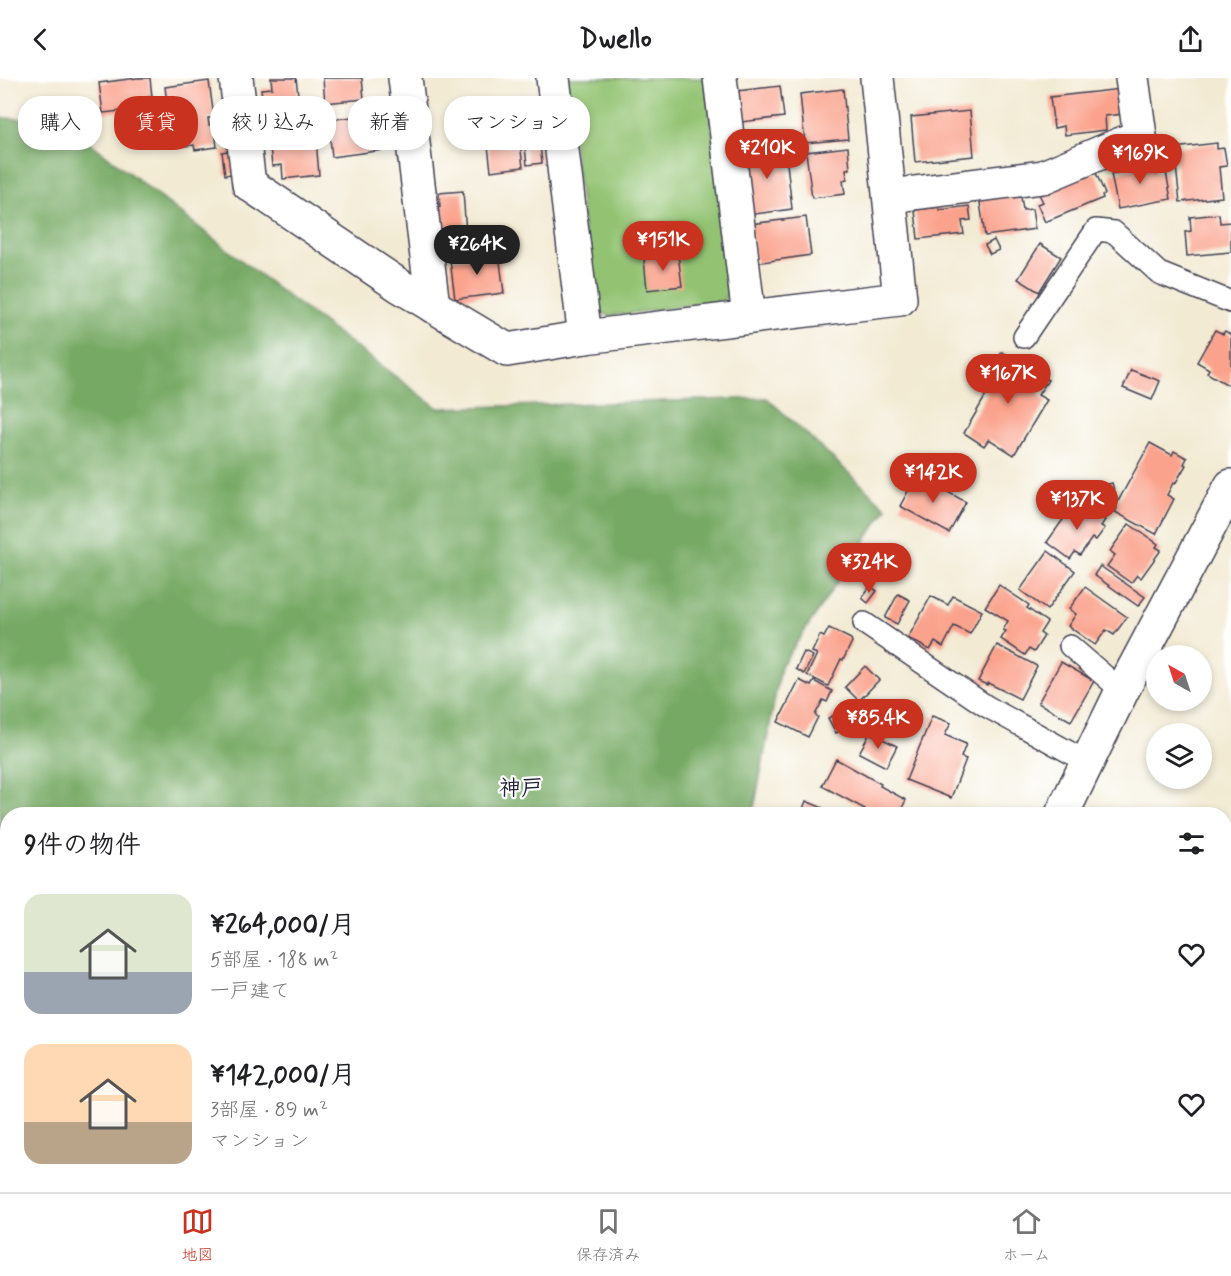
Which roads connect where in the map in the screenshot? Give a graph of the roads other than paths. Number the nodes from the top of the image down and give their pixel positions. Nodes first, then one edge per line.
1 (236, 78) edge
2 (405, 78) edge
3 (553, 78) edge
4 (720, 78) edge
5 (878, 78) edge
6 (1132, 78) edge
7 (890, 196) junction
8 (1231, 302) edge
9 (433, 306) junction
10 (749, 317) junction
11 (585, 337) junction
12 (1024, 337) dead end
13 (1231, 486) edge
14 (864, 623) dead end
15 (1070, 646) dead end
16 (1122, 691) junction
17 (1087, 762) junction
18 (1065, 807) edge

1 - 9 street
2 - 9 street
3 - 11 street
4 - 10 street
5 - 7 street
6 - 7 street
7 - 10 street
8 - 12 lane
9 - 11 street
10 - 11 street
13 - 16 street
14 - 17 lane
15 - 16 lane
16 - 17 street
17 - 18 street

